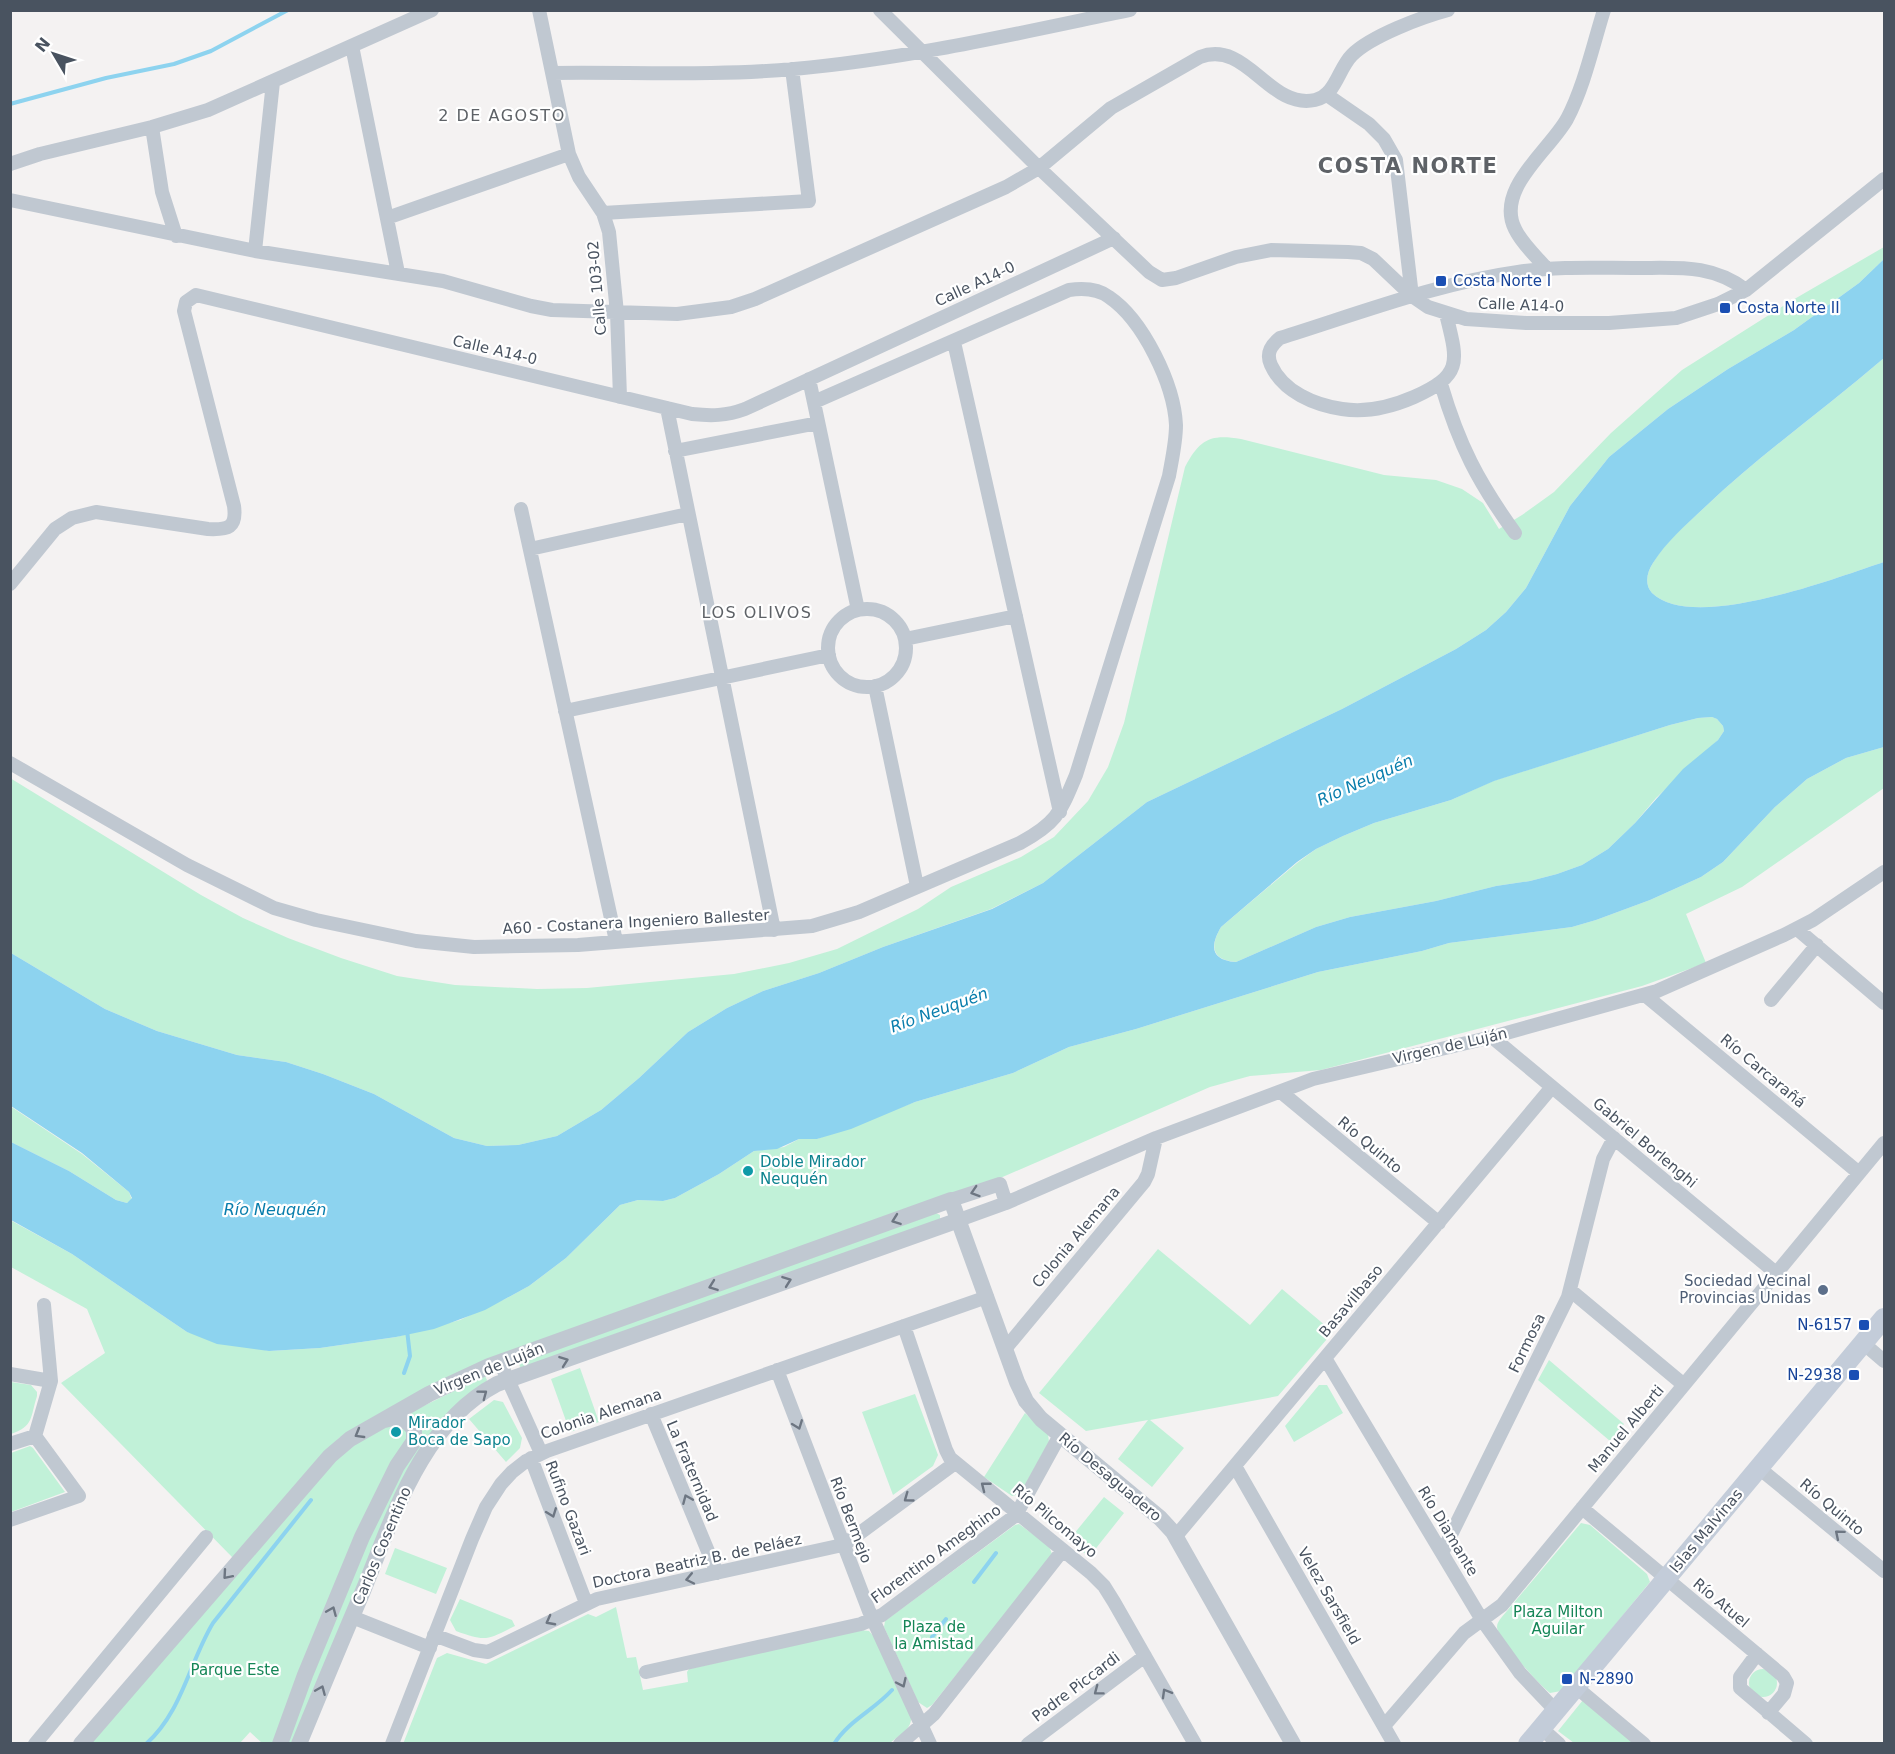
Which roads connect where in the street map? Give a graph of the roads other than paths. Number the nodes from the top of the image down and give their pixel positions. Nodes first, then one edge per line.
1 (432, 10) edge
2 (539, 10) edge
3 (880, 10) edge
4 (1130, 10) edge
5 (1448, 10) edge
6 (1604, 10) edge
7 (352, 46) junction
8 (921, 52) junction
9 (792, 69) junction
10 (552, 73) junction
11 (273, 82) junction
12 (1327, 95) junction
13 (152, 128) junction
14 (569, 154) junction
15 (10, 164) edge
16 (1039, 168) junction
17 (1884, 179) edge
18 (10, 200) edge
19 (603, 213) junction
20 (387, 218) junction
21 (176, 236) junction
22 (1114, 238) junction
23 (255, 251) junction
24 (1547, 268) junction
25 (398, 273) junction
26 (1746, 290) junction
27 (1412, 296) junction
28 (616, 314) junction
29 (1446, 314) junction
30 (954, 342) junction
31 (809, 380) junction
32 (1441, 384) junction
33 (620, 397) junction
34 (814, 402) junction
35 (667, 408) junction
36 (818, 423) junction
37 (675, 452) junction
38 (521, 509) dead end
39 (688, 514) junction
40 (1515, 533) dead end
41 (530, 549) junction
42 (10, 584) edge
43 (858, 610) junction
44 (1016, 616) junction
45 (905, 639) junction
46 (829, 655) junction
47 (722, 678) junction
48 (874, 686) junction
49 (565, 711) junction
50 (10, 763) edge
51 (1060, 812) junction
52 (1884, 875) edge
53 (917, 886) junction
54 (1797, 928) junction
55 (774, 930) junction
56 (616, 942) junction
57 (1817, 945) junction
58 (1645, 995) junction
59 (1772, 1000) dead end
60 (1884, 1003) edge
61 (1492, 1037) junction
62 (1552, 1087) junction
63 (1281, 1092) junction
64 (1156, 1138) junction
65 (1614, 1138) junction
66 (1882, 1151) edge
67 (1859, 1173) junction
68 (951, 1200) junction
69 (1006, 1203) junction
70 (958, 1220) junction
71 (1439, 1223) junction
72 (1776, 1273) junction
73 (1570, 1290) junction
74 (987, 1297) junction
75 (44, 1305) dead end
76 (1883, 1322) edge
77 (904, 1326) junction
78 (1863, 1343) junction
79 (1005, 1349) junction
80 (1325, 1358) junction
81 (1884, 1361) edge
82 (501, 1362) junction
83 (777, 1370) junction
84 (10, 1374) edge
85 (508, 1380) junction
86 (51, 1381) junction
87 (1684, 1385) junction
88 (651, 1414) junction
89 (383, 1420) junction
90 (1060, 1435) junction
91 (35, 1436) junction
92 (10, 1444) edge
93 (536, 1456) junction
94 (955, 1463) junction
95 (1234, 1466) junction
96 (1759, 1468) junction
97 (1582, 1508) junction
98 (1019, 1512) junction
99 (10, 1520) edge
100 (1176, 1536) junction
101 (206, 1537) dead end
102 (843, 1544) junction
103 (1063, 1550) junction
104 (1442, 1553) junction
105 (1884, 1571) edge
106 (717, 1573) junction
107 (1666, 1579) junction
108 (586, 1603) junction
109 (352, 1617) junction
110 (872, 1620) junction
111 (1482, 1620) junction
112 (432, 1642) junction
113 (1757, 1654) junction
114 (1144, 1656) junction
115 (646, 1672) dead end
116 (1576, 1686) junction
117 (1556, 1711) junction
118 (1768, 1713) junction
119 (922, 1726) junction
120 (1384, 1726) junction
121 (1541, 1728) junction
122 (35, 1743) edge
123 (81, 1743) edge
124 (280, 1743) edge
125 (299, 1743) edge
126 (392, 1743) edge
127 (900, 1743) edge
128 (930, 1743) edge
129 (1028, 1743) edge
130 (1194, 1743) edge
131 (1293, 1743) edge
132 (1394, 1743) edge
133 (1528, 1743) edge
134 (1559, 1743) edge
135 (1644, 1743) edge
136 (1806, 1743) edge

1 - 7 street
2 - 10 street, Calle 103-02
3 - 8 street
4 - 8 street
5 - 12 street
6 - 24 street
7 - 11 street
7 - 20 street
8 - 9 street
8 - 16 street
9 - 10 street
9 - 19 street
10 - 14 street, Calle 103-02
11 - 13 street
11 - 23 street
12 - 16 street
12 - 27 street
13 - 15 street
13 - 21 street
14 - 19 street, Calle 103-02
14 - 20 street
16 - 22 street
16 - 28 street
17 - 26 street, Calle A14-0
18 - 21 street
19 - 28 street, Calle 103-02
20 - 25 street
21 - 23 street
22 - 27 street, Calle A14-0
22 - 31 street, Calle A14-0
23 - 25 street
24 - 26 street
24 - 27 street
25 - 28 street
26 - 29 street, Calle A14-0
27 - 29 street, Calle A14-0
27 - 32 street
28 - 33 street, Calle 103-02
29 - 32 street
30 - 34 street
30 - 44 street
30 - 51 street
31 - 34 street
31 - 35 street, Calle A14-0
32 - 40 street
33 - 35 street, Calle A14-0
33 - 42 street, Calle A14-0
34 - 36 street
35 - 37 street
36 - 37 street
36 - 43 street
37 - 39 street
38 - 41 street
39 - 41 street
39 - 47 street
41 - 49 street
43 - 45 street
43 - 46 street
44 - 45 street
44 - 51 street
45 - 48 street
46 - 47 street
46 - 48 street
47 - 49 street
47 - 55 street
48 - 53 street
49 - 56 street
50 - 56 street, A60 - Costanera Ingeniero Ballester
51 - 53 street, A60 - Costanera Ingeniero Ballester
52 - 54 street, Virgen de Luján
53 - 55 street, A60 - Costanera Ingeniero Ballester
54 - 57 street
54 - 58 street, Virgen de Luján
55 - 56 street, A60 - Costanera Ingeniero Ballester
57 - 59 street
57 - 60 street
58 - 61 street, Virgen de Luján
58 - 67 street, Río Carcarañá
61 - 62 street, Gabriel Borlenghi
61 - 63 street, Virgen de Luján
62 - 65 street, Gabriel Borlenghi
62 - 71 street, Basavilbaso
63 - 64 street, Virgen de Luján
63 - 71 street, Río Quinto
64 - 69 street, Virgen de Luján
64 - 79 street, Colonia Alemana
65 - 72 street, Gabriel Borlenghi
65 - 73 street, Formosa
66 - 67 street, Manuel Alberti
67 - 72 street, Manuel Alberti
69 -> 68 street, Virgen de Luján
68 - 70 street, Río Desaguadero
68 -> 82 street, Virgen de Luján
69 - 70 street, Virgen de Luján
70 - 74 street, Río Desaguadero
85 -> 70 street, Virgen de Luján
71 - 80 street, Basavilbaso
72 - 87 street, Manuel Alberti
73 - 87 street
73 - 104 street, Formosa
74 - 77 street, Colonia Alemana
74 - 79 street, Río Desaguadero
75 - 86 street
76 - 78 main road, Islas Malvinas
77 - 83 street, Colonia Alemana
77 - 94 street, Río Pilcomayo
78 - 81 street
78 - 96 main road, Islas Malvinas
79 - 90 street, Río Desaguadero
80 - 95 street, Basavilbaso
80 - 104 street, Río Diamante
82 - 85 street, Rufino Gazari
82 - 89 street, Virgen de Luján
83 - 88 street, Colonia Alemana
83 -> 102 street, Río Bermejo
84 - 86 street
85 - 93 street, Rufino Gazari
109 -> 85 street, Carlos Cosentino
86 - 91 street
87 - 97 street, Manuel Alberti
88 - 93 street, Colonia Alemana
106 -> 88 street, La Fraternidad
89 -> 123 street, Virgen de Luján
124 -> 89 street
90 - 98 street, Florentino Ameghino
90 - 100 street, Río Desaguadero
91 - 92 street
91 - 99 street
93 -> 108 street, Rufino Gazari
93 - 112 street, Colonia Alemana
98 -> 94 street, Río Pilcomayo
94 -> 102 street, Doctora Beatriz B. de Peláez
95 - 100 street, Basavilbaso
95 - 120 street, Velez Sarsfield
105 -> 96 street, Río Quinto
96 - 107 main road, Islas Malvinas
97 - 107 street, Río Atuel
97 - 111 street, Manuel Alberti
98 - 103 street, Río Pilcomayo
98 - 110 street, Florentino Ameghino
100 - 131 street, Río Desaguadero
101 - 122 street
102 - 106 street, Doctora Beatriz B. de Peláez
102 - 110 street, Río Bermejo
103 - 114 street, Río Pilcomayo
103 - 119 street
104 - 111 street, Río Diamante
106 -> 108 street, Doctora Beatriz B. de Peláez
107 - 113 street, Río Atuel
107 - 116 main road, Islas Malvinas
108 -> 112 street, Doctora Beatriz B. de Peláez
109 - 112 street, Doctora Beatriz B. de Peláez
125 -> 109 street, Carlos Cosentino
110 - 115 street, Florentino Ameghino
110 -> 119 street, Río Bermejo
111 - 117 street, Río Diamante
111 - 120 street, Manuel Alberti
112 - 126 street, Colonia Alemana
113 - 118 street
113 - 118 street, Río Atuel
114 -> 129 street, Padre Piccardi
130 -> 114 street, Río Pilcomayo
116 - 117 main road, Islas Malvinas
116 - 135 street
117 - 121 main road, Islas Malvinas
118 - 136 street
119 - 127 street
119 - 128 street, Río Bermejo
120 - 132 street, Velez Sarsfield
121 - 133 main road, Islas Malvinas
121 - 134 street

